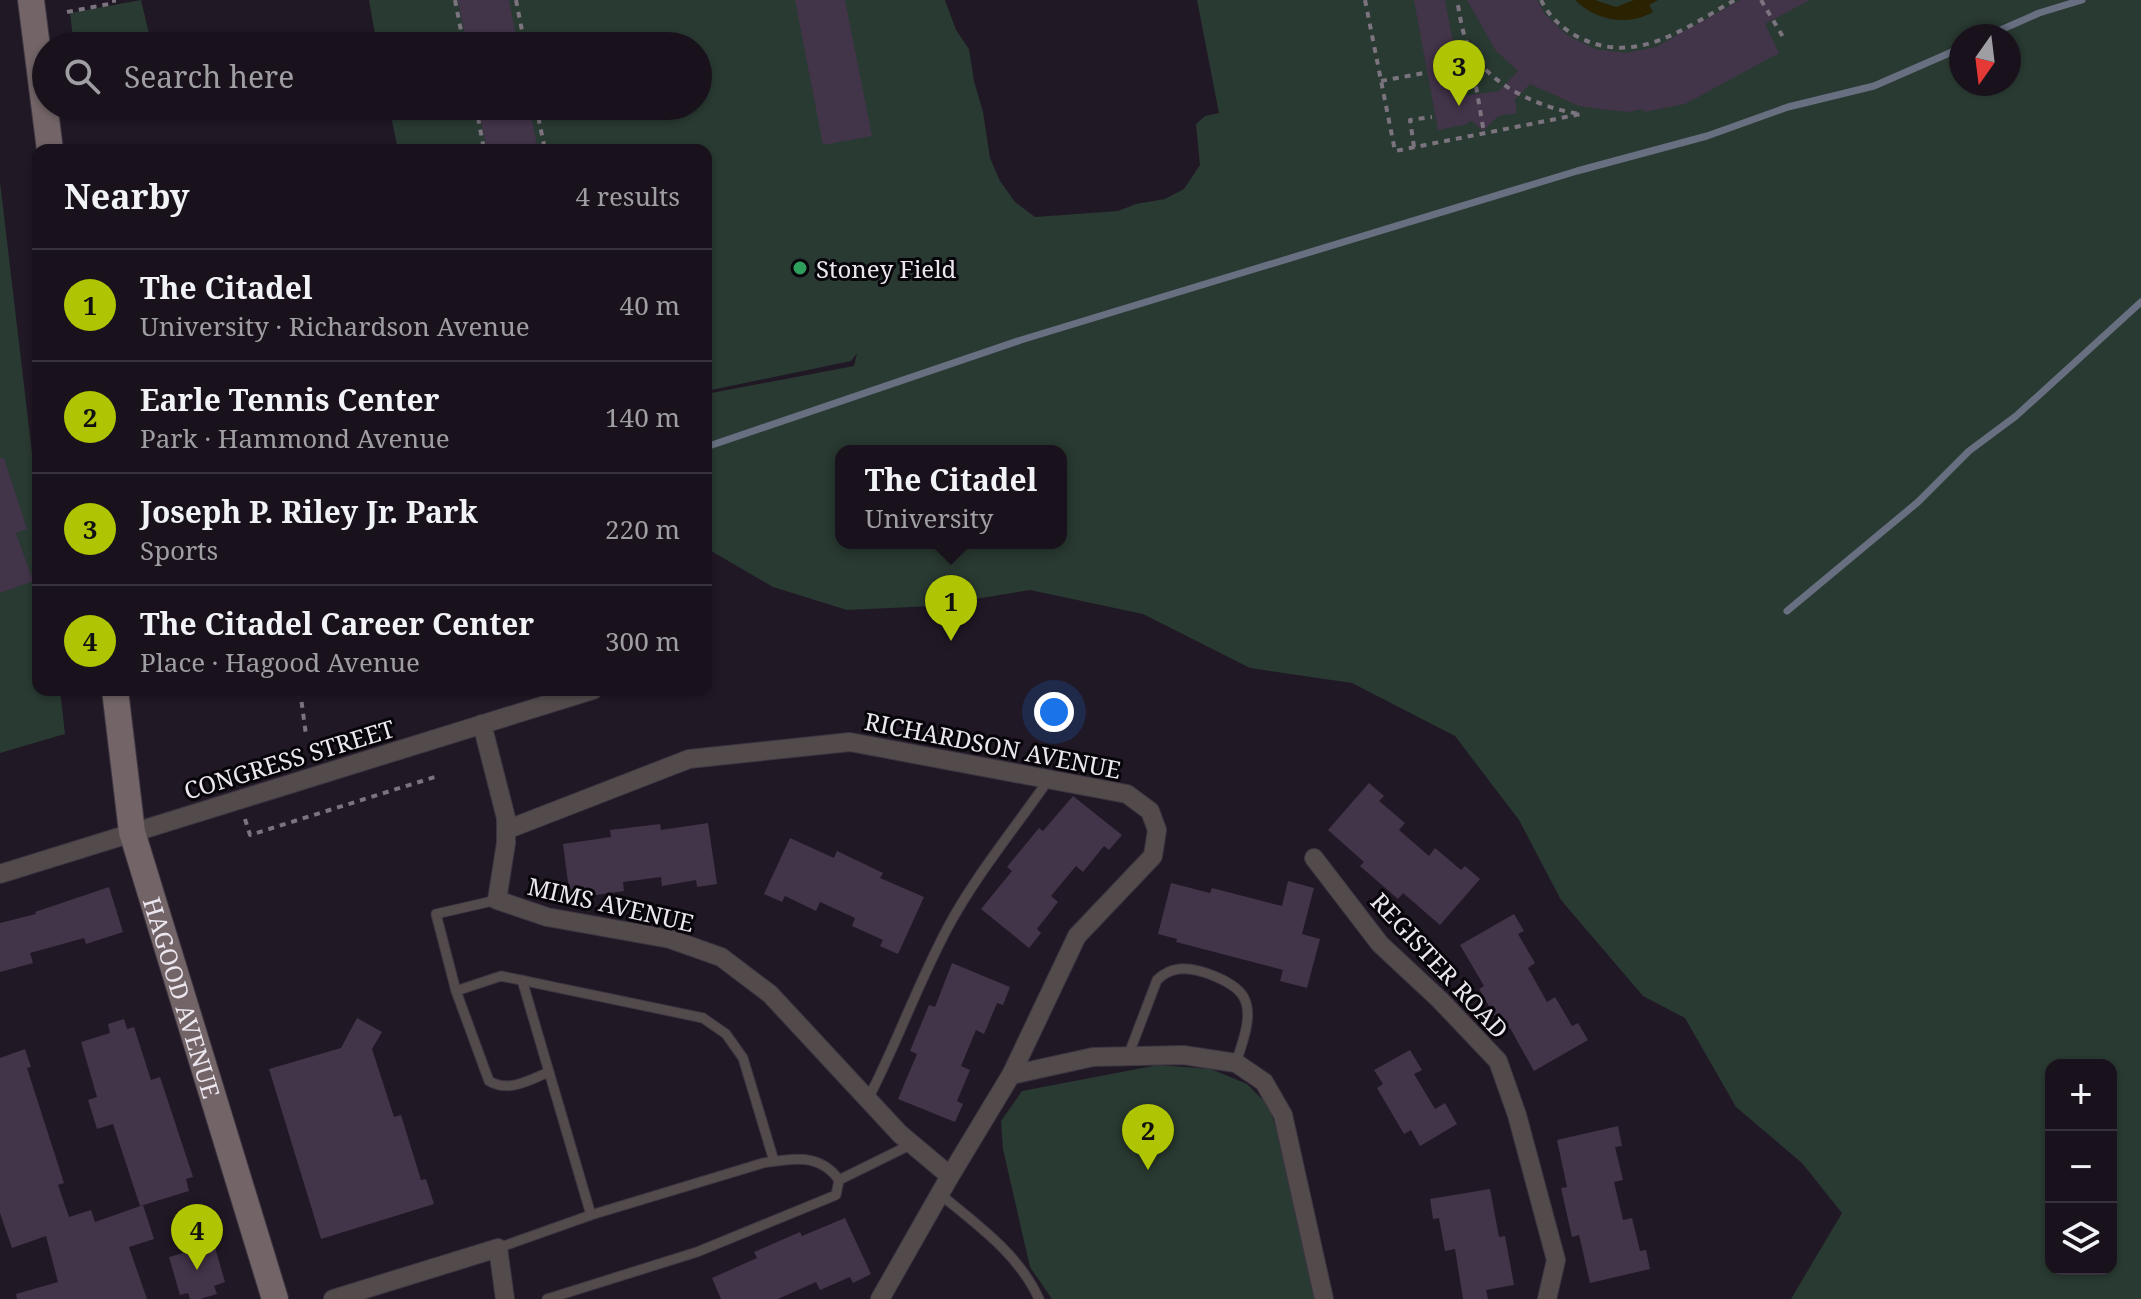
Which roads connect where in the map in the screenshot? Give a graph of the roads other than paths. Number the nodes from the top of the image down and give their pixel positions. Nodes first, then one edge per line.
1 (31, 0) edge
2 (35, 32) edge
3 (46, 120) edge
4 (49, 144) edge
5 (116, 696) edge
6 (573, 696) edge
7 (482, 724) junction
8 (1049, 779) junction
9 (506, 830) junction
10 (132, 832) junction
11 (1314, 858) dead end
12 (0, 874) edge
13 (497, 900) junction
14 (522, 980) junction
15 (456, 991) junction
16 (1128, 1056) junction
17 (1236, 1063) junction
18 (549, 1072) junction
19 (1011, 1075) junction
20 (868, 1099) junction
21 (912, 1144) junction
22 (774, 1161) junction
23 (950, 1176) junction
24 (839, 1180) junction
25 (940, 1194) junction
26 (591, 1215) junction
27 (498, 1248) junction
28 (275, 1299) edge
29 (333, 1299) edge
30 (505, 1299) edge
31 (547, 1299) edge
32 (880, 1299) edge
33 (1039, 1299) edge
34 (1324, 1299) edge
35 (1547, 1299) edge

1 - 2 street
3 - 4 street
5 - 10 street, HAGOOD AVENUE
6 - 7 street, CONGRESS STREET
7 - 9 street, MIMS AVENUE
7 - 10 street, CONGRESS STREET
8 - 9 street, RICHARDSON AVENUE
8 - 19 street, RICHARDSON AVENUE
8 - 20 lane
9 - 13 street, MIMS AVENUE
10 - 12 street, CONGRESS STREET
10 - 28 street, HAGOOD AVENUE
11 - 35 street, REGISTER ROAD
13 - 15 lane
13 - 20 street, MIMS AVENUE
14 - 15 lane
14 - 18 lane
14 - 22 lane
15 - 18 lane
16 - 17 street
16 - 17 lane
16 - 19 street
17 - 34 street
18 - 26 lane
19 - 23 street, RICHARDSON AVENUE
20 - 21 street, MIMS AVENUE
21 - 23 street, MIMS AVENUE
21 - 24 lane
22 - 24 lane
22 - 26 lane
23 - 25 street, RICHARDSON AVENUE
24 - 31 lane
25 - 32 street, RICHARDSON AVENUE
25 - 33 lane
26 - 27 lane
27 - 29 street
27 - 30 street

